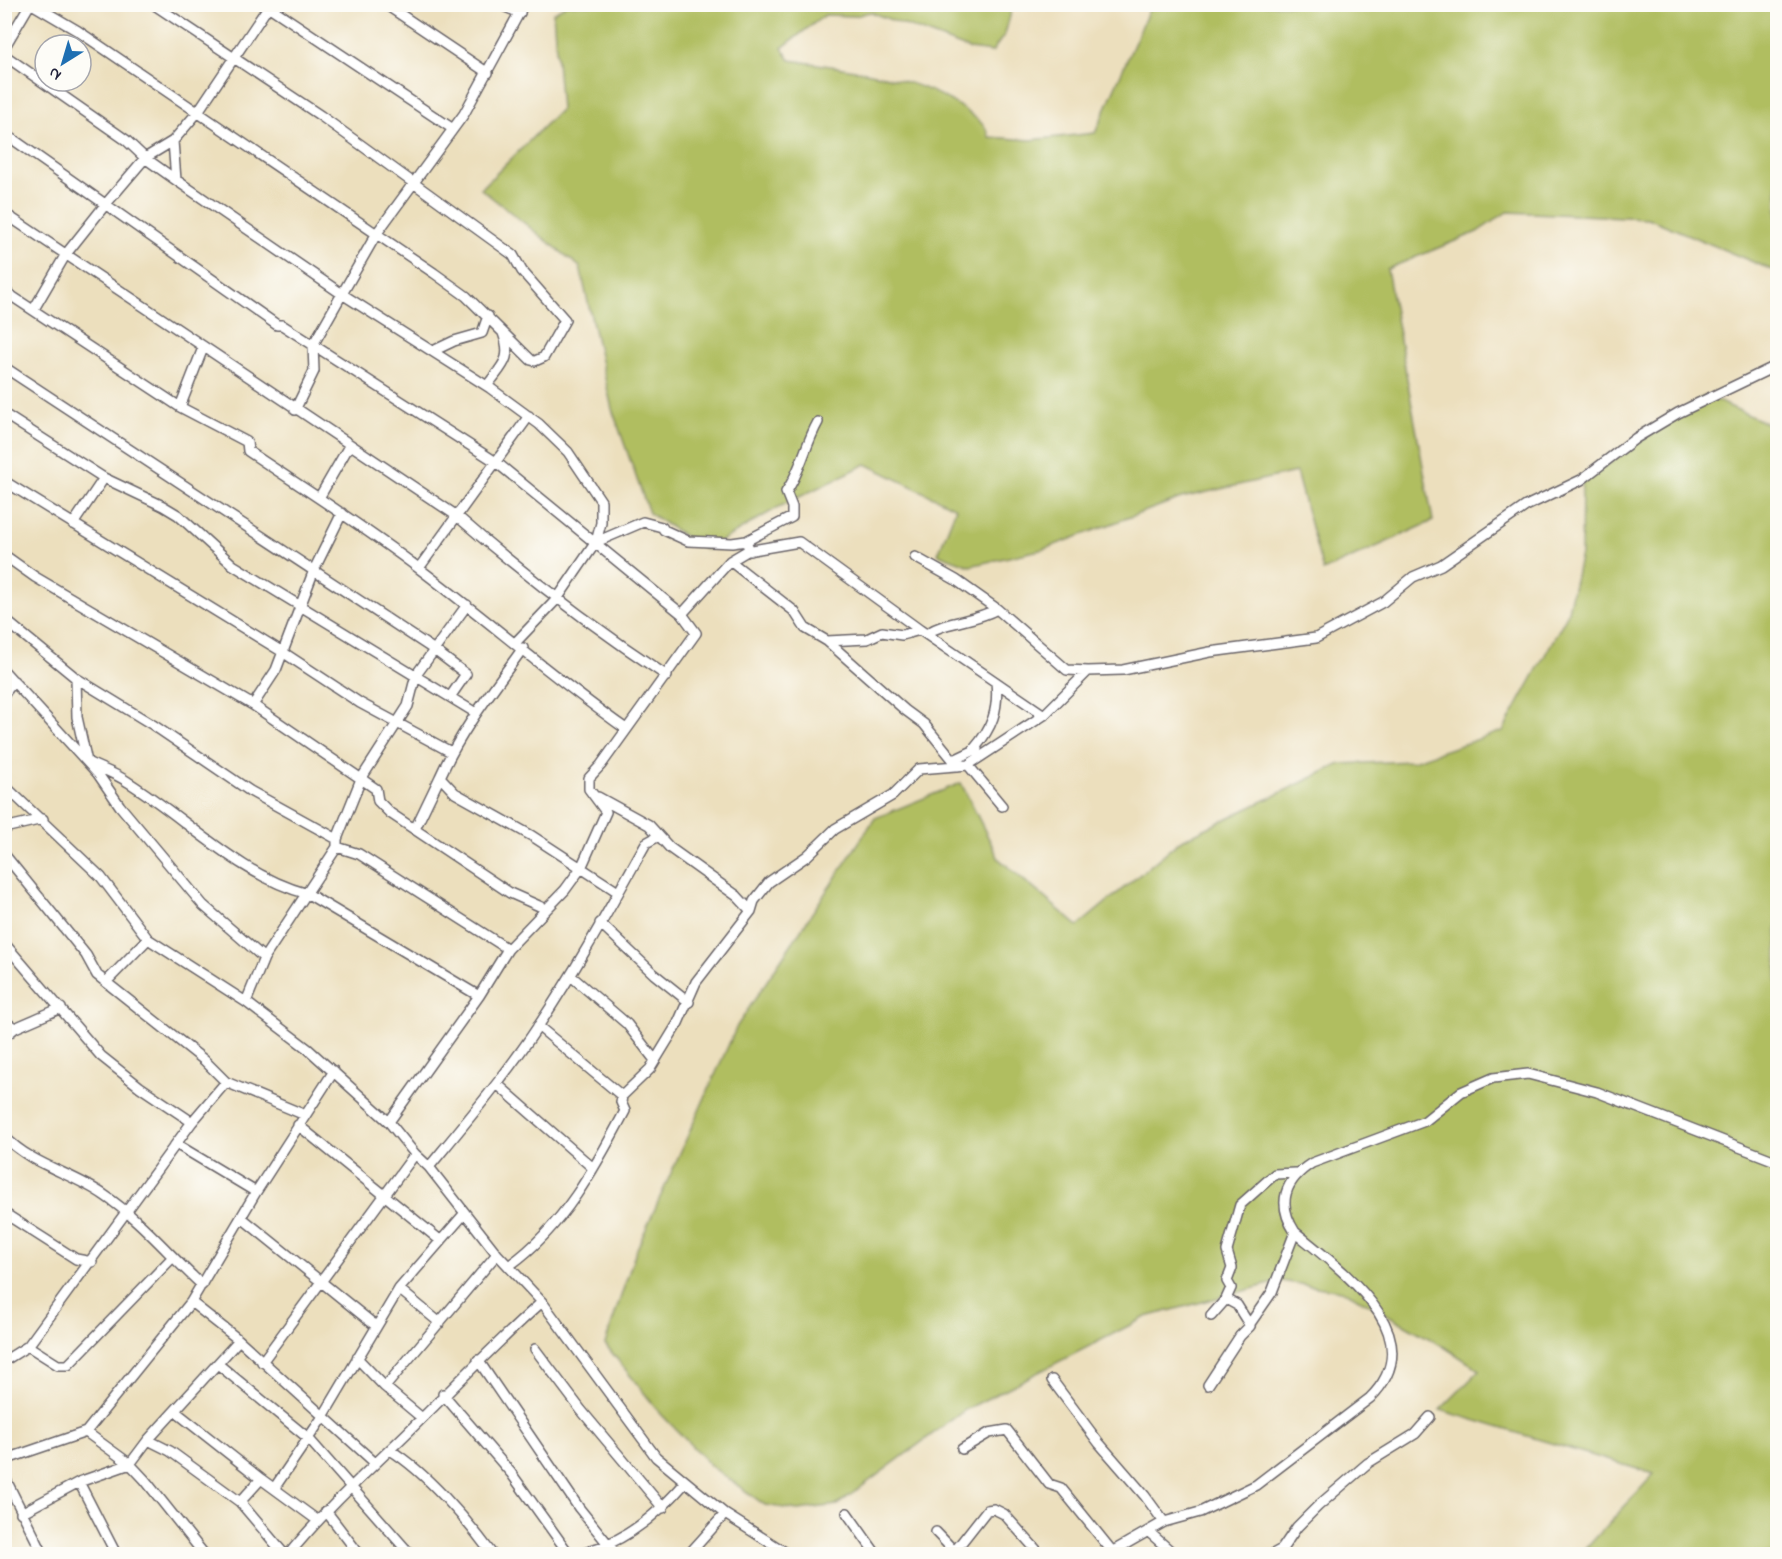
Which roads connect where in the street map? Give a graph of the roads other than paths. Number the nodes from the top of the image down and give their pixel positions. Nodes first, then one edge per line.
1 (31, 4) edge
2 (153, 4) edge
3 (385, 4) edge
4 (498, 4) edge
5 (268, 5) edge
6 (522, 9) edge
7 (4, 48) edge
8 (4, 56) edge
9 (235, 58) junction
10 (488, 73) junction
11 (197, 113) junction
12 (453, 129) junction
13 (4, 133) edge
14 (173, 141) junction
15 (145, 158) junction
16 (176, 180) junction
17 (412, 182) junction
18 (105, 205) junction
19 (4, 213) edge
20 (377, 232) junction
21 (66, 254) junction
22 (4, 291) edge
23 (342, 294) junction
24 (34, 309) junction
25 (488, 316) junction
26 (502, 332) junction
27 (314, 345) junction
28 (203, 348) junction
29 (433, 351) junction
30 (1778, 365) edge
31 (4, 367) edge
32 (487, 386) junction
33 (180, 406) junction
34 (296, 410) junction
35 (4, 414) edge
36 (529, 416) junction
37 (818, 422) dead end
38 (349, 446) junction
39 (496, 462) junction
40 (104, 478) junction
41 (4, 481) edge
42 (319, 498) junction
43 (342, 513) junction
44 (458, 516) junction
45 (73, 524) junction
46 (746, 541) junction
47 (596, 542) junction
48 (750, 551) junction
49 (4, 555) edge
50 (915, 557) dead end
51 (730, 561) junction
52 (419, 568) junction
53 (314, 570) junction
54 (557, 599) junction
55 (467, 605) junction
56 (301, 608) junction
57 (997, 609) junction
58 (682, 614) junction
59 (4, 619) edge
60 (923, 632) junction
61 (827, 641) junction
62 (519, 645) junction
63 (433, 649) junction
64 (281, 651) junction
65 (4, 671) edge
66 (1088, 671) junction
67 (416, 675) junction
68 (667, 676) junction
69 (76, 678) junction
70 (14, 681) junction
71 (996, 682) junction
72 (4, 694) edge
73 (450, 698) junction
74 (253, 705) junction
75 (476, 713) junction
76 (1044, 715) junction
77 (398, 723) junction
78 (626, 729) junction
79 (974, 749) junction
80 (992, 749) junction
81 (451, 752) junction
82 (87, 762) junction
83 (960, 763) junction
84 (440, 777) junction
85 (361, 779) junction
86 (4, 785) edge
87 (596, 796) junction
88 (1002, 806) dead end
89 (43, 819) junction
90 (4, 828) edge
91 (415, 829) junction
92 (657, 837) junction
93 (337, 843) junction
94 (4, 854) edge
95 (581, 868) junction
96 (618, 892) junction
97 (308, 894) junction
98 (546, 909) junction
99 (751, 911) junction
100 (600, 923) junction
101 (148, 939) junction
102 (4, 944) edge
103 (508, 950) junction
104 (264, 958) junction
105 (571, 976) junction
106 (107, 981) junction
107 (479, 996) junction
108 (246, 1002) junction
109 (689, 1002) junction
110 (62, 1008) junction
111 (4, 1021) edge
112 (538, 1026) junction
113 (15, 1028) junction
114 (4, 1037) edge
115 (654, 1059) junction
116 (334, 1071) junction
117 (226, 1082) junction
118 (497, 1084) junction
119 (622, 1096) junction
120 (305, 1115) junction
121 (192, 1122) junction
122 (389, 1122) junction
123 (298, 1125) junction
124 (4, 1136) edge
125 (176, 1143) junction
126 (415, 1154) junction
127 (1778, 1162) edge
128 (429, 1167) junction
129 (593, 1168) junction
130 (1296, 1173) junction
131 (256, 1192) junction
132 (382, 1194) junction
133 (129, 1212) junction
134 (4, 1213) edge
135 (465, 1213) junction
136 (242, 1218) junction
137 (1295, 1232) junction
138 (441, 1241) junction
139 (497, 1254) junction
140 (172, 1257) junction
141 (92, 1262) junction
142 (510, 1265) junction
143 (322, 1282) junction
144 (202, 1285) junction
145 (399, 1289) junction
146 (1226, 1299) junction
147 (191, 1302) junction
148 (542, 1302) junction
149 (1211, 1317) dead end
150 (440, 1323) junction
151 (1249, 1325) junction
152 (376, 1326) junction
153 (239, 1340) junction
154 (28, 1346) junction
155 (535, 1349) dead end
156 (357, 1358) junction
157 (478, 1360) junction
158 (4, 1361) edge
159 (262, 1362) junction
160 (219, 1365) junction
161 (1052, 1380) dead end
162 (1208, 1385) dead end
163 (385, 1387) junction
164 (443, 1394) junction
165 (176, 1412) junction
166 (324, 1415) junction
167 (1430, 1417) dead end
168 (422, 1418) junction
169 (86, 1432) junction
170 (309, 1438) junction
171 (148, 1440) junction
172 (962, 1449) dead end
173 (390, 1450) junction
174 (4, 1460) edge
175 (374, 1462) junction
176 (130, 1464) junction
177 (4, 1476) edge
178 (261, 1479) junction
179 (79, 1482) junction
180 (685, 1483) junction
181 (351, 1485) junction
182 (274, 1487) junction
183 (240, 1502) junction
184 (663, 1508) junction
185 (326, 1512) junction
186 (21, 1513) junction
187 (847, 1513) dead end
188 (725, 1514) junction
189 (317, 1520) junction
190 (1164, 1522) junction
191 (936, 1532) dead end
192 (1150, 1533) junction
193 (607, 1545) junction
194 (956, 1553) edge
195 (1110, 1553) edge
196 (43, 1554) edge
197 (116, 1554) edge
198 (204, 1554) edge
199 (284, 1554) edge
200 (289, 1554) edge
201 (359, 1554) edge
202 (410, 1554) edge
203 (492, 1554) edge
204 (569, 1554) edge
205 (583, 1554) edge
206 (616, 1554) edge
207 (691, 1554) edge
208 (788, 1554) edge
209 (876, 1554) edge
210 (1040, 1554) edge
211 (1174, 1554) edge
212 (1273, 1554) edge

1 - 7 street
1 - 11 street
2 - 9 street
3 - 10 street
4 - 6 street
5 - 9 street
5 - 12 street
6 - 10 street
8 - 15 street
9 - 11 street
9 - 17 street
10 - 12 street
11 - 14 street
11 - 20 street
12 - 17 street
13 - 18 street
14 - 15 street
14 - 16 street
15 - 16 street
15 - 18 street
16 - 23 street
17 - 20 street
17 - 26 street
18 - 21 street
18 - 27 street
19 - 21 street
20 - 23 street
20 - 25 street
21 - 24 street
21 - 28 street
22 - 24 street
23 - 27 street
23 - 29 street
24 - 33 street
25 - 26 street
25 - 29 street
26 - 32 street
27 - 34 street
27 - 39 street
28 - 33 street
28 - 34 street
29 - 32 street
30 - 66 street
31 - 53 street
32 - 36 street
33 - 42 street
34 - 38 street
35 - 40 street
36 - 39 street
36 - 47 street
37 - 46 street
38 - 42 street
38 - 44 street
39 - 44 street
39 - 47 street
40 - 45 street
40 - 56 street
41 - 45 street
42 - 43 street
43 - 52 street
43 - 53 street
44 - 52 street
44 - 54 street
45 - 64 street
46 - 47 street
46 - 48 street
47 - 54 street
47 - 58 street
48 - 51 street
48 - 60 street
49 - 74 street
50 - 57 street
51 - 58 street
51 - 61 street
52 - 55 street
53 - 56 street
53 - 63 street
54 - 62 street
54 - 68 street
55 - 62 street
55 - 63 street
56 - 64 street
56 - 67 street
57 - 60 street
57 - 66 street
58 - 68 street
59 - 69 street
60 - 61 street
60 - 71 street
61 - 83 street
62 - 75 street
62 - 78 street
63 - 67 street
63 - 73 street
64 - 74 street
64 - 77 street
65 - 70 street
66 - 76 street
67 - 73 street
67 - 77 street
68 - 78 street
69 - 82 street
69 - 93 street
70 - 72 street
70 - 82 street
71 - 76 street
71 - 79 street
73 - 75 street
74 - 85 street
75 - 81 street
76 - 80 street
77 - 81 street
77 - 85 street
78 - 87 street
79 - 80 street
79 - 83 street
80 - 83 street
81 - 84 street
82 - 97 street
82 - 104 street
83 - 88 street
83 - 99 street
84 - 91 street
84 - 95 street
85 - 91 street
85 - 93 street
86 - 89 street
87 - 92 street
87 - 95 street
89 - 90 street
89 - 101 street
91 - 98 street
92 - 96 street
92 - 99 street
93 - 97 street
93 - 103 street
94 - 106 street
95 - 96 street
95 - 98 street
96 - 100 street
97 - 104 street
97 - 107 street
98 - 103 street
99 - 109 street
100 - 105 street
100 - 109 street
101 - 106 street
101 - 108 street
102 - 110 street
103 - 107 street
104 - 108 street
105 - 112 street
105 - 115 street
106 - 117 street
107 - 122 street
108 - 116 street
109 - 115 street
110 - 113 street
110 - 121 street
111 - 113 street
112 - 118 street
112 - 119 street
113 - 114 street
115 - 119 street
116 - 120 street
116 - 122 street
117 - 120 street
117 - 121 street
118 - 128 street
118 - 129 street
119 - 129 street
120 - 123 street
121 - 125 street
122 - 126 street
123 - 131 street
123 - 132 street
124 - 133 street
125 - 131 street
125 - 133 street
126 - 128 street
126 - 132 street
127 - 130 street
128 - 135 street
129 - 142 street
130 - 137 street
130 - 146 street
131 - 136 street
132 - 138 street
132 - 143 street
133 - 140 street
133 - 141 street
134 - 141 street
135 - 138 street
135 - 139 street
136 - 143 street
136 - 144 street
137 - 151 street
137 - 190 street
138 - 145 street
139 - 142 street
139 - 150 street
140 - 144 street
140 - 154 street
141 - 154 street
142 - 148 street
143 - 152 street
143 - 159 street
144 - 147 street
145 - 150 street
145 - 152 street
146 - 149 street
146 - 151 street
147 - 153 street
147 - 169 street
148 - 157 street
148 - 180 street
150 - 163 street
151 - 162 street
152 - 156 street
153 - 159 street
153 - 160 street
154 - 158 street
155 - 184 street
156 - 163 street
156 - 166 street
157 - 164 street
157 - 193 street
159 - 166 street
160 - 165 street
160 - 170 street
161 - 190 street
163 - 168 street
164 - 168 street
164 - 204 street
165 - 171 street
165 - 178 street
166 - 170 street
166 - 175 street
167 - 212 street
168 - 173 street
169 - 174 street
169 - 176 street
170 - 181 street
170 - 182 street
171 - 176 street
171 - 183 street
172 - 195 street
173 - 175 street
173 - 203 street
175 - 181 street
176 - 179 street
176 - 198 street
177 - 186 street
178 - 182 street
178 - 183 street
179 - 186 street
179 - 197 street
180 - 184 street
180 - 188 street
181 - 185 street
181 - 202 street
182 - 189 street
183 - 199 street
184 - 193 street
185 - 189 street
185 - 201 street
186 - 196 street
187 - 209 street
188 - 207 street
188 - 208 street
189 - 200 street
190 - 192 street
191 - 194 street
192 - 195 street
192 - 211 street
193 - 205 street
193 - 206 street
194 - 210 street

